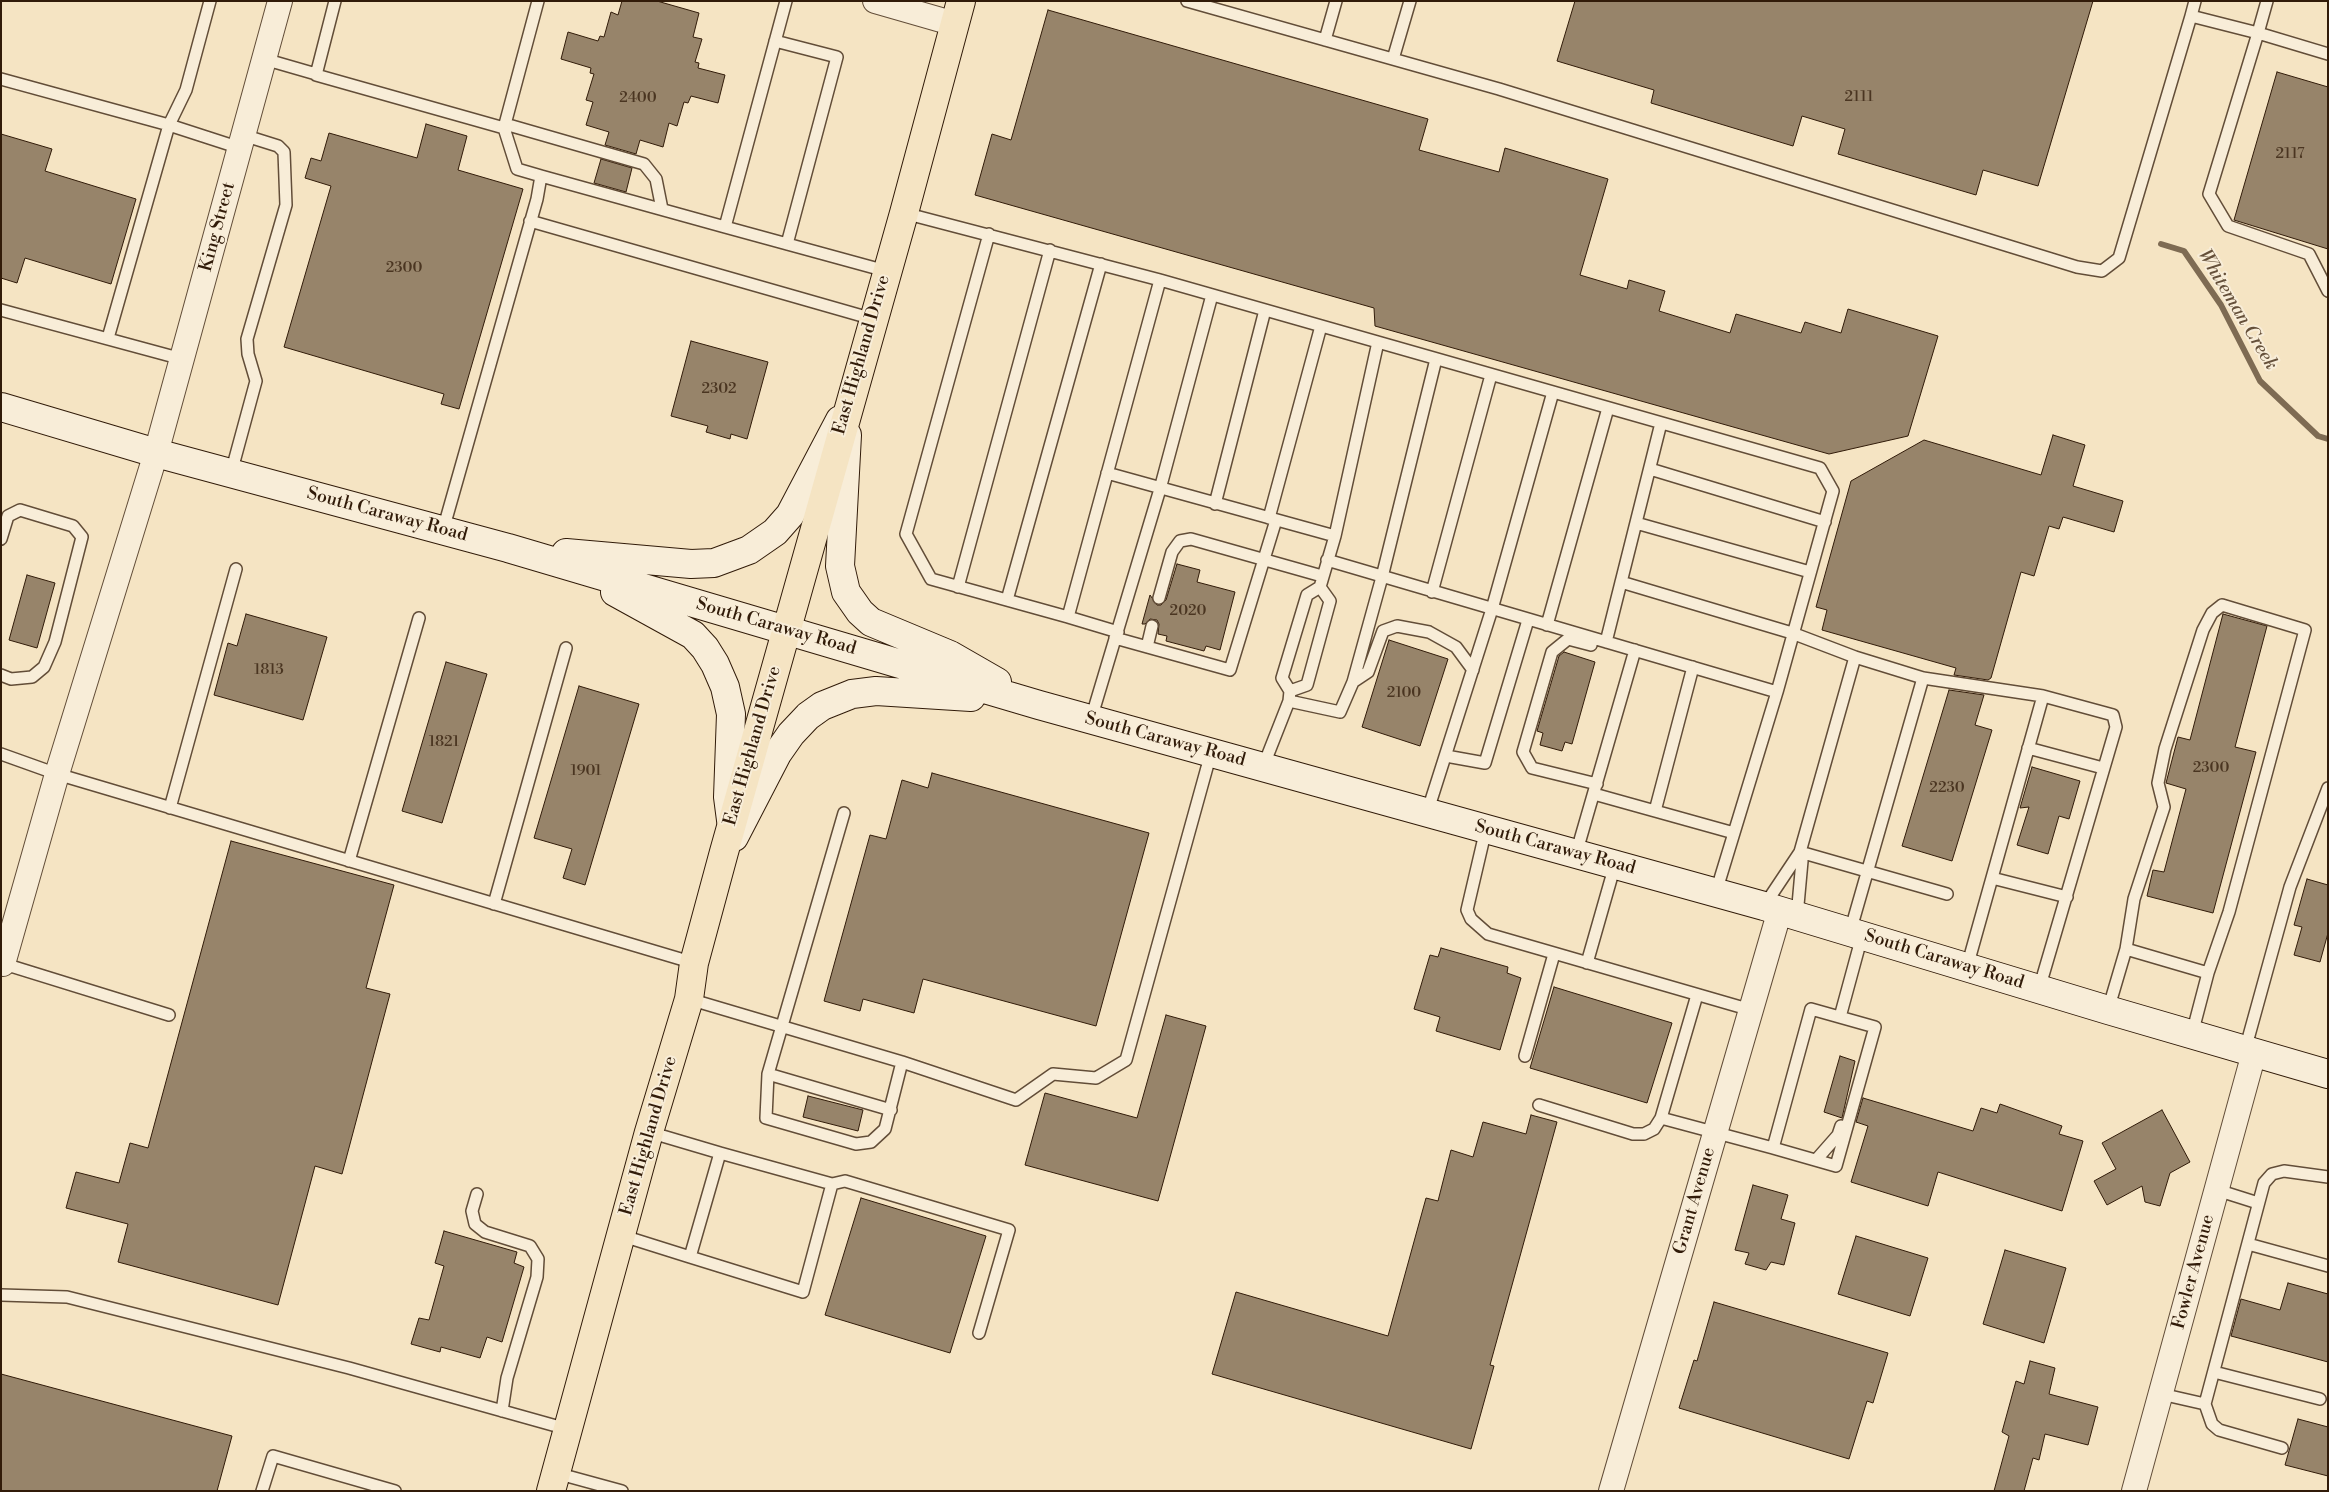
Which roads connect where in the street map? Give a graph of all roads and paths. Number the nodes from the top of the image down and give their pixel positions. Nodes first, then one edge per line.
1 (210, 1) edge
2 (280, 1) edge
3 (335, 1) edge
4 (538, 1) edge
5 (786, 1) edge
6 (875, 1) edge
7 (1187, 1) edge
8 (1336, 1) edge
9 (1410, 1) edge
10 (2195, 1) edge
11 (2267, 1) edge
12 (958, 13) edge
13 (2191, 16) junction
14 (2258, 33) junction
15 (1325, 40) junction
16 (776, 41) junction
17 (2328, 54) edge
18 (264, 59) junction
19 (1393, 59) junction
20 (316, 74) junction
21 (1, 79) edge
22 (169, 126) junction
23 (505, 126) junction
24 (241, 141) junction
25 (540, 176) junction
26 (662, 210) junction
27 (904, 213) junction
28 (530, 220) junction
29 (725, 227) junction
30 (989, 234) junction
31 (787, 244) junction
32 (1050, 250) junction
33 (1101, 264) junction
34 (886, 271) junction
35 (1160, 280) junction
36 (2328, 291) edge
37 (1212, 295) junction
38 (1, 310) edge
39 (1265, 310) junction
40 (872, 319) junction
41 (1321, 326) junction
42 (108, 338) junction
43 (1378, 342) junction
44 (1436, 358) junction
45 (182, 359) junction
46 (1491, 375) junction
47 (1553, 392) junction
48 (849, 401) junction
49 (1, 407) edge
50 (1608, 408) junction
51 (1661, 423) junction
52 (156, 453) junction
53 (1650, 469) junction
54 (231, 473) junction
55 (1107, 473) junction
56 (1160, 489) junction
57 (1215, 504) junction
58 (1272, 519) junction
59 (1824, 522) junction
60 (1636, 523) junction
61 (443, 530) junction
62 (1335, 536) junction
63 (1, 539) edge
64 (508, 548) junction
65 (1327, 560) junction
66 (1263, 561) junction
67 (236, 568) dead end
68 (1810, 572) junction
69 (1382, 577) junction
70 (1321, 582) junction
71 (1621, 582) junction
72 (958, 587) junction
73 (1432, 592) junction
74 (1159, 598) dead end
75 (1007, 600) junction
76 (1492, 609) junction
77 (1068, 617) junction
78 (419, 618) dead end
79 (1528, 620) junction
80 (1547, 625) junction
81 (1152, 626) dead end
82 (786, 630) junction
83 (1792, 633) junction
84 (1116, 635) junction
85 (1606, 642) junction
86 (1147, 647) junction
87 (566, 648) dead end
88 (1635, 653) junction
89 (1855, 657) junction
90 (1693, 667) junction
91 (1473, 670) junction
92 (1, 675) edge
93 (1923, 678) junction
94 (1353, 682) junction
95 (1778, 692) junction
96 (1289, 696) junction
97 (2043, 696) junction
98 (1039, 705) junction
99 (1090, 720) junction
100 (2028, 748) junction
101 (1211, 753) junction
102 (1, 754) edge
103 (1446, 756) junction
104 (1263, 767) junction
105 (2103, 768) junction
106 (57, 774) junction
107 (2328, 788) edge
108 (1595, 789) junction
109 (170, 808) junction
110 (1655, 811) junction
111 (1428, 813) junction
112 (844, 814) dead end
113 (731, 826) junction
114 (1486, 829) junction
115 (1734, 833) junction
116 (724, 852) junction
117 (1800, 852) junction
118 (1576, 854) junction
119 (350, 861) junction
120 (1615, 865) junction
121 (1868, 872) junction
122 (1992, 878) junction
123 (1716, 893) junction
124 (1947, 894) dead end
125 (2067, 897) junction
126 (494, 904) junction
127 (1780, 911) junction
128 (1856, 934) junction
129 (2126, 949) junction
130 (1554, 954) junction
131 (694, 963) junction
132 (1587, 963) junction
133 (2, 964) edge
134 (1967, 967) junction
135 (2208, 973) junction
136 (2039, 989) junction
137 (1697, 995) junction
138 (688, 999) junction
139 (1751, 1010) junction
140 (2108, 1010) junction
141 (169, 1015) dead end
142 (1840, 1017) junction
143 (1861, 1023) junction
144 (782, 1026) junction
145 (2192, 1035) junction
146 (2250, 1052) junction
147 (1526, 1056) dead end
148 (902, 1062) junction
149 (768, 1074) junction
150 (2328, 1074) edge
151 (1540, 1105) dead end
152 (891, 1110) junction
153 (1661, 1118) junction
154 (648, 1132) junction
155 (1715, 1132) junction
156 (1773, 1148) junction
157 (720, 1153) junction
158 (1816, 1160) junction
159 (2328, 1177) edge
160 (832, 1184) junction
161 (2217, 1190) junction
162 (477, 1194) dead end
163 (2258, 1203) junction
164 (620, 1235) junction
165 (2248, 1244) junction
166 (690, 1257) junction
167 (2328, 1266) edge
168 (1, 1295) edge
169 (979, 1333) dead end
170 (2214, 1372) junction
171 (2161, 1394) junction
172 (2320, 1398) dead end
173 (2205, 1404) junction
174 (502, 1410) junction
175 (567, 1429) junction
176 (2282, 1448) dead end
177 (553, 1482) edge
178 (262, 1491) edge
179 (395, 1491) edge
180 (622, 1491) edge
181 (1611, 1491) edge
182 (2134, 1491) edge

1 - 22 lane
2 - 18 street, King Street
3 - 20 lane
4 - 23 lane
5 - 16 lane
6 - 12 street
7 - 15 lane
8 - 15 lane
9 - 19 lane
10 - 13 lane
11 - 14 lane
12 - 27 main road, East Highland Drive
13 - 14 lane
13 - 19 lane
14 - 17 lane
14 - 36 lane
15 - 19 lane
16 - 29 lane
16 - 31 lane
18 - 20 lane
18 - 24 street, King Street
20 - 23 lane
21 - 22 lane
22 - 24 lane
22 - 42 lane
23 - 25 lane
23 - 26 lane
24 - 45 street, King Street
24 - 54 lane
25 - 26 lane
25 - 28 lane
26 - 29 lane
27 - 30 lane
27 - 34 main road, East Highland Drive
28 - 40 lane
28 - 61 lane
29 - 31 lane
30 - 32 lane
30 - 72 lane
31 - 34 lane
32 - 33 lane
32 - 72 lane
33 - 35 lane
33 - 75 lane
34 - 40 main road, East Highland Drive
35 - 37 lane
35 - 55 lane
37 - 39 lane
37 - 56 lane
38 - 42 lane
39 - 41 lane
39 - 57 lane
40 - 48 main road, East Highland Drive
41 - 43 lane
41 - 58 lane
42 - 45 lane
43 - 44 lane
43 - 62 lane
44 - 46 lane
44 - 69 lane
45 - 52 street, King Street
46 - 47 lane
46 - 73 lane
47 - 50 lane
47 - 76 lane
48 - 64 main road
48 - 82 main road, East Highland Drive
48 - 98 main road
49 - 52 main road, South Caraway Road
50 - 51 lane
50 - 80 lane
51 - 53 lane
51 - 59 lane
52 - 54 main road, South Caraway Road
52 - 106 street, King Street
53 - 59 lane
53 - 60 lane
54 - 61 main road, South Caraway Road
55 - 56 lane
55 - 77 lane
56 - 57 lane
56 - 84 lane
57 - 58 lane
58 - 62 lane
58 - 66 lane
59 - 68 lane
60 - 68 lane
60 - 71 lane
61 - 64 main road, South Caraway Road
62 - 65 lane
63 - 92 lane
64 - 82 main road, South Caraway Road
64 - 113 main road
65 - 69 lane
65 - 70 lane
66 - 70 lane
66 - 74 lane
66 - 86 lane
67 - 109 lane
68 - 83 lane
69 - 73 lane
69 - 94 lane
70 - 96 lane
70 - 96 lane
71 - 83 lane
71 - 85 lane
72 - 75 lane
73 - 76 lane
75 - 77 lane
76 - 79 lane
76 - 91 lane
77 - 84 lane
78 - 119 lane
79 - 80 lane
79 - 103 lane
80 - 85 lane
81 - 86 lane
82 - 98 main road, South Caraway Road
82 - 113 main road, East Highland Drive
83 - 89 lane
83 - 95 lane
84 - 86 lane
84 - 99 lane
85 - 88 lane
87 - 126 lane
88 - 90 lane
88 - 108 lane
88 - 108 lane
89 - 93 lane
89 - 117 lane
90 - 95 lane
90 - 110 lane
91 - 94 lane
91 - 103 lane
93 - 97 lane
93 - 121 lane
94 - 96 lane
95 - 115 lane
96 - 104 lane
97 - 100 lane
97 - 105 lane
98 - 99 main road, South Caraway Road
98 - 116 main road
99 - 101 main road, South Caraway Road
100 - 105 lane
100 - 122 lane
101 - 104 main road, South Caraway Road
101 - 148 lane
102 - 106 lane
103 - 111 lane
104 - 111 main road, South Caraway Road
105 - 125 lane
106 - 109 lane
106 - 133 street, King Street
107 - 146 lane
108 - 110 lane
108 - 118 lane
109 - 119 lane
110 - 115 lane
111 - 114 main road, South Caraway Road
112 - 144 lane
113 - 116 main road, East Highland Drive
114 - 118 main road, South Caraway Road
114 - 130 lane
115 - 123 lane
116 - 131 main road, East Highland Drive
117 - 121 lane
117 - 127 lane
117 - 127 lane
118 - 120 main road, South Caraway Road
119 - 126 lane
120 - 123 main road, South Caraway Road
120 - 132 lane
121 - 124 lane
121 - 128 lane
122 - 125 lane
122 - 134 lane
123 - 127 main road, South Caraway Road
125 - 136 lane
126 - 131 lane
127 - 128 main road, South Caraway Road
127 - 139 street, Grant Avenue
128 - 134 main road, South Caraway Road
128 - 142 lane
129 - 135 lane
129 - 135 lane
129 - 140 lane
130 - 132 lane
130 - 147 lane
131 - 138 main road, East Highland Drive
132 - 137 lane
133 - 141 lane
134 - 136 main road, South Caraway Road
135 - 145 lane
136 - 140 main road, South Caraway Road
137 - 139 lane
137 - 153 lane
138 - 144 lane
138 - 154 main road, East Highland Drive
139 - 155 street, Grant Avenue
140 - 145 main road, South Caraway Road
142 - 143 lane
142 - 156 lane
143 - 158 lane
143 - 158 lane
144 - 148 lane
144 - 149 lane
145 - 146 main road, South Caraway Road
146 - 150 main road, South Caraway Road
146 - 161 street, Fowler Avenue
148 - 152 lane
149 - 152 lane
149 - 152 lane
151 - 153 lane
153 - 155 lane
154 - 157 lane
154 - 164 main road, East Highland Drive
155 - 156 lane
155 - 181 street, Grant Avenue
156 - 158 lane
157 - 160 lane
157 - 166 lane
159 - 163 lane
160 - 166 lane
160 - 169 lane
161 - 163 lane
161 - 171 street, Fowler Avenue
162 - 174 lane
163 - 165 lane
164 - 166 lane
164 - 175 main road, East Highland Drive
165 - 167 lane
165 - 170 lane
168 - 174 lane
170 - 172 lane
170 - 173 lane
171 - 173 lane
171 - 182 street, Fowler Avenue
173 - 176 lane
174 - 175 lane
175 - 177 main road, East Highland Drive
177 - 180 lane
178 - 179 lane

